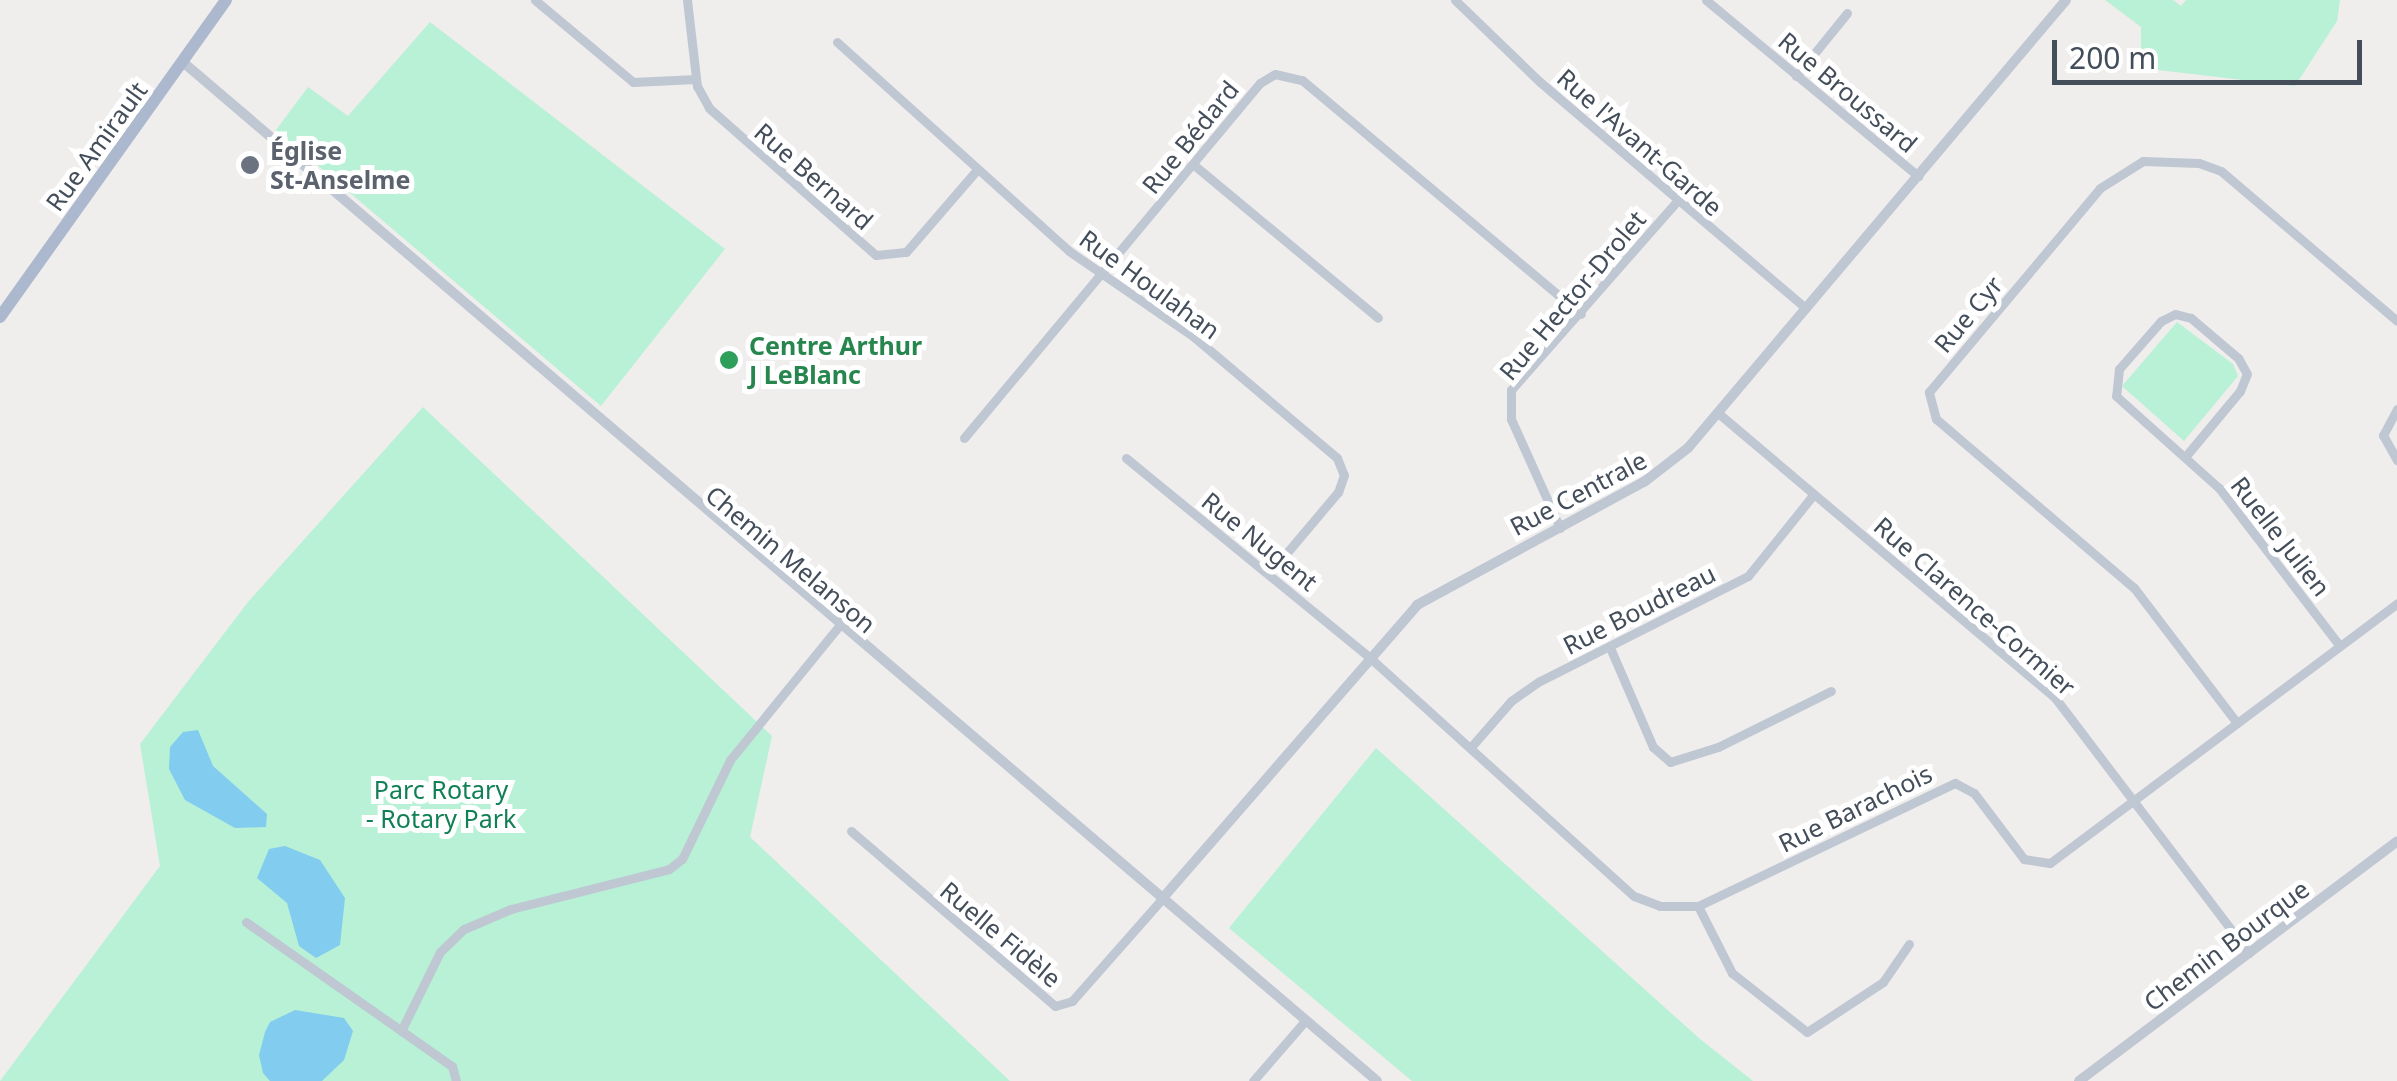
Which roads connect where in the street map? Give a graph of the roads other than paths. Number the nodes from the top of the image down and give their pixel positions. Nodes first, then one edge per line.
1 (226, 0) edge
2 (535, 0) edge
3 (687, 0) edge
4 (1455, 0) edge
5 (1706, 0) edge
6 (2064, 1) edge
7 (1847, 13) dead end
8 (837, 42) dead end
9 (184, 62) junction
10 (1796, 76) junction
11 (696, 79) junction
12 (1194, 165) junction
13 (975, 172) junction
14 (1918, 176) junction
15 (1677, 201) junction
16 (1101, 276) junction
17 (1806, 308) junction
18 (1581, 314) junction
19 (0, 318) edge
20 (1378, 318) dead end
21 (2397, 321) edge
22 (2397, 410) edge
23 (1718, 413) junction
24 (964, 438) dead end
25 (2185, 457) junction
26 (1126, 458) dead end
27 (2397, 460) edge
28 (1814, 494) junction
29 (1560, 528) junction
30 (1268, 574) junction
31 (2397, 602) edge
32 (839, 626) junction
33 (2340, 646) junction
34 (1611, 650) junction
35 (1368, 656) junction
36 (1831, 691) dead end
37 (2237, 724) junction
38 (1470, 748) junction
39 (2134, 800) junction
40 (850, 831) dead end
41 (2397, 842) edge
42 (1161, 900) junction
43 (1698, 906) junction
44 (246, 922) dead end
45 (1909, 944) dead end
46 (2249, 953) junction
47 (1305, 1021) junction
48 (402, 1031) junction
49 (456, 1081) edge
50 (1253, 1081) edge
51 (1377, 1081) edge
52 (2079, 1081) edge

1 - 9 main road, Rue Amirault
2 - 11 street
3 - 11 street, Rue Bernard
4 - 15 street, Rue l'Avant-Garde
5 - 10 street, Rue Broussard
6 - 14 street, Rue Centrale
7 - 10 street
8 - 13 street, Rue Houlahan
9 - 19 main road, Rue Amirault
9 - 32 street, Chemin Melanson
10 - 14 street, Rue Broussard
11 - 13 street, Rue Bernard
12 - 16 street, Rue Bédard
12 - 18 street, Rue Bédard
12 - 20 street
13 - 16 street, Rue Houlahan
14 - 17 street, Rue Centrale
15 - 17 street, Rue l'Avant-Garde
15 - 18 street, Rue Hector-Drolet
16 - 24 street, Rue Bédard
16 - 30 street, Rue Houlahan
17 - 23 street, Rue Centrale
18 - 29 street, Rue Hector-Drolet
21 - 37 street, Rue Cyr
22 - 27 street
23 - 28 street, Rue Clarence-Cormier
23 - 29 street, Rue Centrale
25 - 25 street, Ruelle Julien
25 - 33 street, Ruelle Julien
26 - 30 street, Rue Nugent
28 - 34 street, Rue Boudreau
28 - 39 street, Rue Clarence-Cormier
29 - 35 street, Rue Centrale
30 - 35 street, Rue Nugent
31 - 33 street, Rue Barachois
32 - 42 street, Chemin Melanson
32 - 48 street
33 - 37 street, Rue Barachois
34 - 36 street
34 - 38 street, Rue Boudreau
35 - 38 street
35 - 42 street, Rue Centrale
37 - 39 street, Rue Barachois
38 - 43 street
39 - 43 street, Rue Barachois
39 - 46 street, Rue Clarence-Cormier
40 - 42 street, Ruelle Fidèle
41 - 46 street, Chemin Bourque
42 - 47 street, Chemin Melanson
43 - 45 street
44 - 48 street
46 - 52 street, Chemin Bourque
47 - 50 street
47 - 51 street, Chemin Melanson
48 - 49 street

